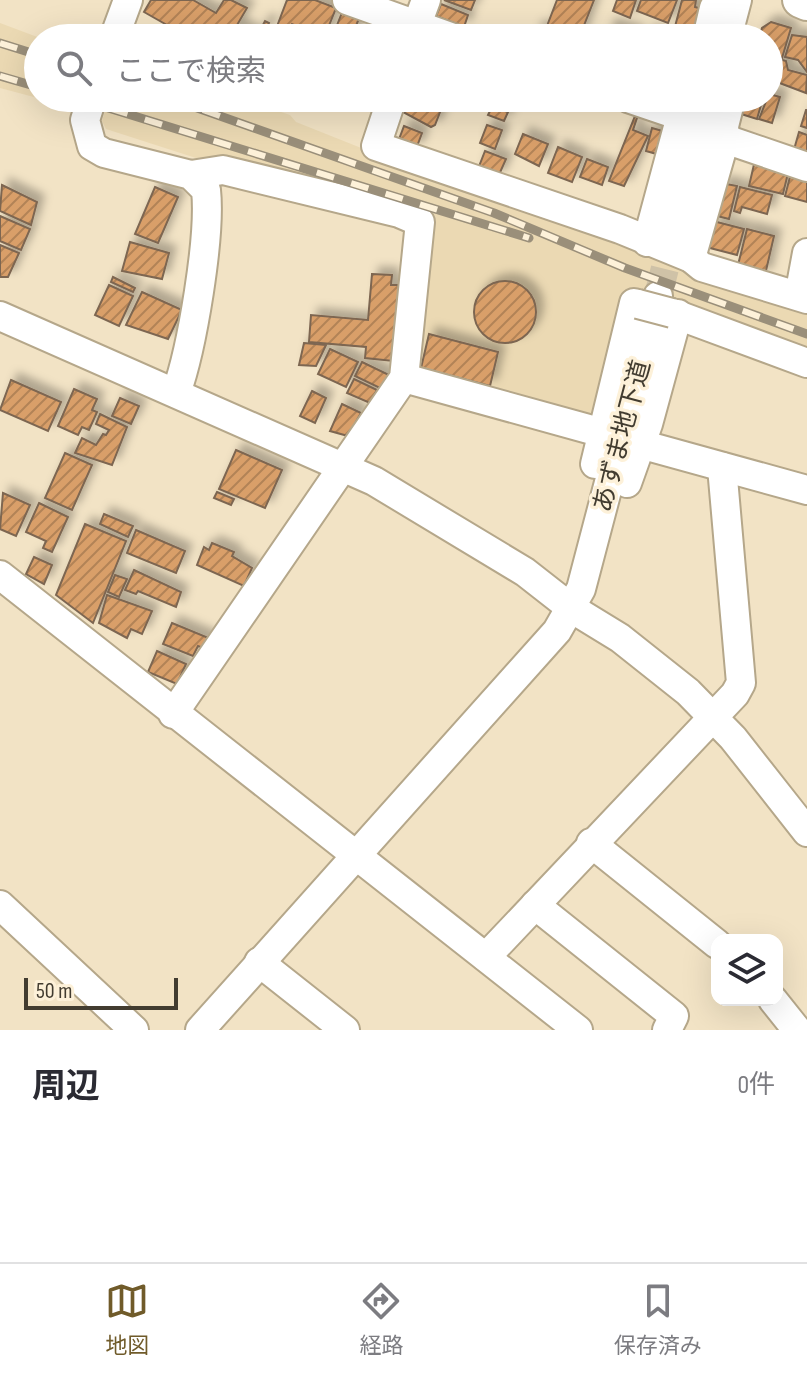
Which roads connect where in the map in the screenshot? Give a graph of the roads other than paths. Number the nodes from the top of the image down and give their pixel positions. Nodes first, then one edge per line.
1 (128, 0) edge
2 (347, 0) edge
3 (800, 0) edge
4 (807, 3) edge
5 (735, 16) edge
6 (418, 21) edge
7 (119, 24) edge
8 (710, 24) edge
9 (89, 112) edge
10 (387, 112) edge
11 (686, 112) edge
12 (707, 112) edge
13 (728, 112) edge
14 (725, 139) junction
15 (807, 167) edge
16 (191, 175) junction
17 (669, 248) junction
18 (807, 253) edge
19 (803, 297) edge
20 (662, 307) junction
21 (3, 324) edge
22 (806, 363) edge
23 (807, 370) edge
24 (404, 378) junction
25 (176, 393) junction
26 (603, 433) junction
27 (637, 450) junction
28 (342, 467) junction
29 (722, 467) junction
30 (807, 490) edge
31 (0, 575) edge
32 (571, 608) junction
33 (173, 714) junction
34 (713, 716) junction
35 (807, 832) edge
36 (591, 843) junction
37 (355, 856) junction
38 (0, 905) edge
39 (535, 905) junction
40 (711, 939) edge
41 (486, 957) junction
42 (259, 962) junction
43 (778, 1006) edge
44 (134, 1030) edge
45 (200, 1030) edge
46 (345, 1030) edge
47 (578, 1030) edge
48 (667, 1030) edge
49 (797, 1030) edge

1 - 7 street
2 - 6 street
3 - 4 main road
5 - 8 street
9 - 16 street
10 - 17 street
11 - 17 street
12 - 17 street
13 - 14 street
14 - 15 street
14 - 17 street
16 - 24 street
16 - 25 street
17 - 19 street
18 - 19 street
20 - 22 street
20 - 26 street
20 - 27 street
20 - 32 street, あずま地下道
21 - 25 street
22 - 23 street
24 - 26 street
24 - 28 street
25 - 28 street
26 - 32 street
27 - 29 street
27 - 32 street
28 - 32 street
28 - 33 street
29 - 30 street
29 - 34 street
31 - 33 street
32 - 34 street
32 - 37 street
33 - 37 street
34 - 35 street
34 - 36 street
36 - 39 street
36 - 40 street
37 - 41 street
37 - 42 street
38 - 44 street
39 - 41 street
39 - 48 street
41 - 47 street
42 - 45 street
42 - 46 street
43 - 49 street

